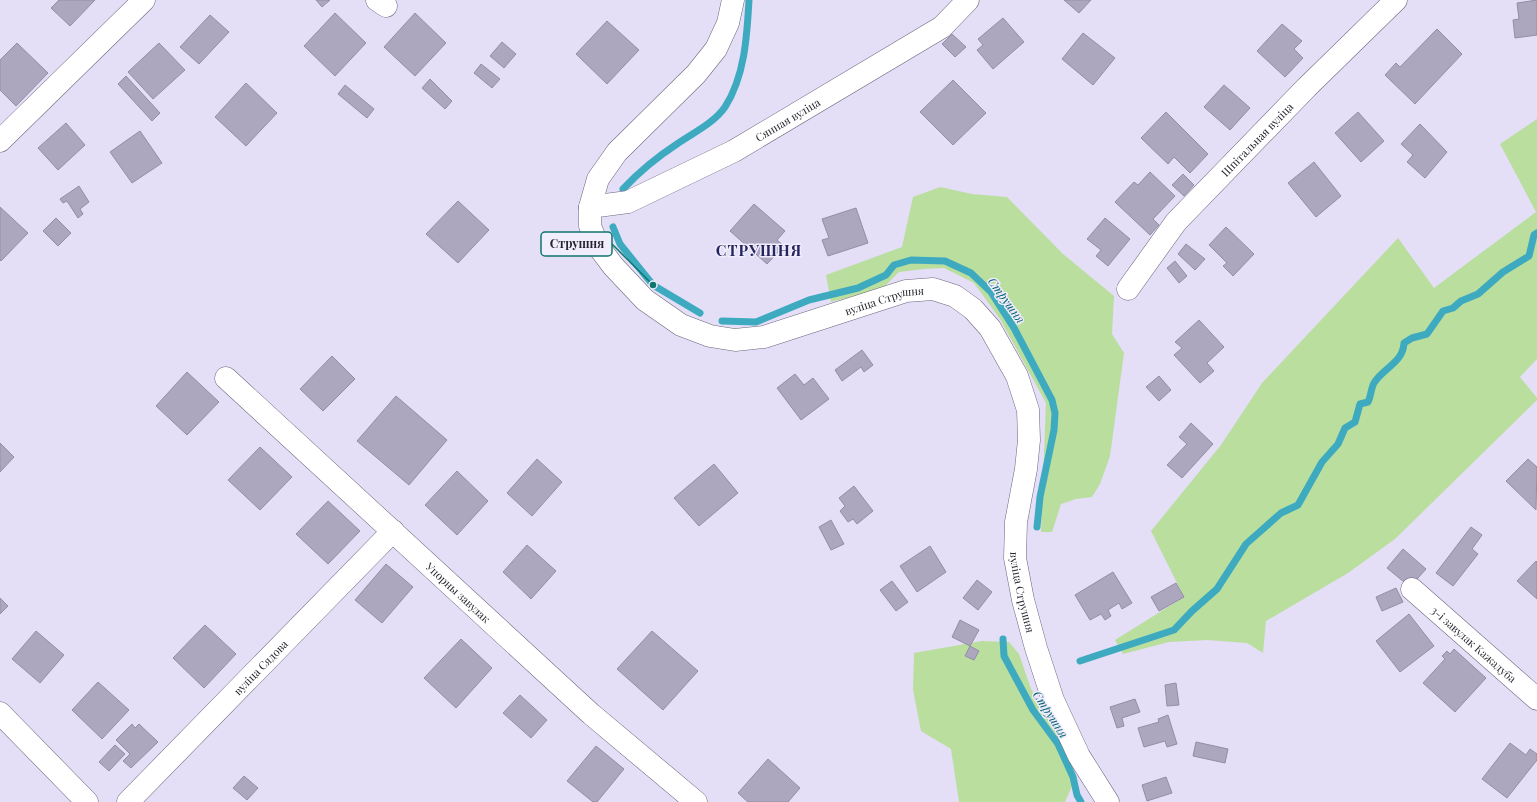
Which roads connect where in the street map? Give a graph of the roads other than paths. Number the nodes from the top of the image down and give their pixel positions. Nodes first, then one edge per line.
1 (144, 0) edge
2 (733, 0) edge
3 (968, 0) edge
4 (1396, 0) edge
5 (0, 141) edge
6 (590, 207) junction
7 (1128, 289) dead end
8 (226, 378) dead end
9 (393, 531) junction
10 (1412, 589) dead end
11 (1537, 699) edge
12 (0, 713) edge
13 (87, 802) edge
14 (128, 802) edge
15 (696, 802) edge
16 (1108, 802) edge

1 - 5 street
2 - 6 street, вуліца Струшня
3 - 6 street, Сянная вуліца
4 - 7 street, Шпітальная вуліца
6 - 16 street, вуліца Струшня
8 - 9 street, Упорны завулак
9 - 14 street, вуліца Сядова
9 - 15 street, Упорны завулак
10 - 11 street, 3-і завулак Кажадуба
12 - 13 street

